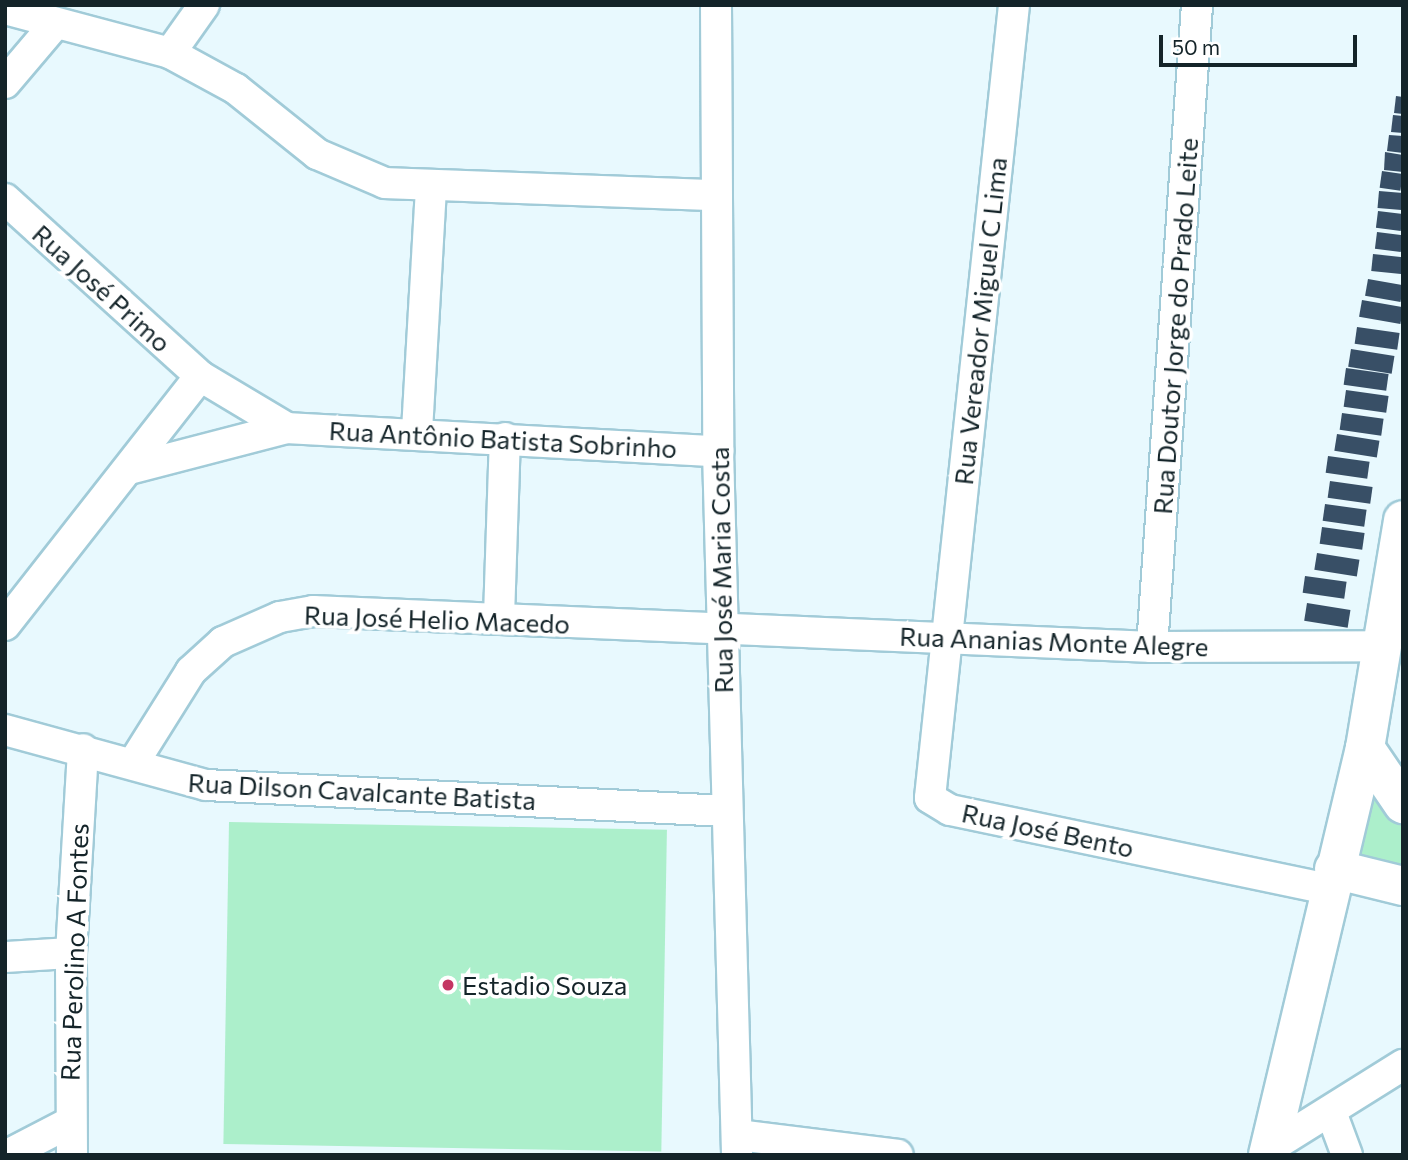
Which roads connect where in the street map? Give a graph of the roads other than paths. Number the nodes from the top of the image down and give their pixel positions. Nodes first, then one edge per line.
1 (716, 5) edge
2 (1014, 5) edge
3 (1198, 5) edge
4 (5, 9) edge
5 (196, 9) edge
6 (55, 24) junction
7 (170, 53) junction
8 (5, 83) edge
9 (431, 189) junction
10 (715, 195) junction
11 (5, 199) edge
12 (200, 376) junction
13 (287, 428) junction
14 (417, 431) junction
15 (505, 439) junction
16 (718, 451) junction
17 (133, 468) junction
18 (1401, 543) edge
19 (499, 617) junction
20 (5, 625) edge
21 (723, 633) junction
22 (946, 637) junction
23 (1385, 646) junction
24 (1152, 647) junction
25 (5, 730) edge
26 (1365, 748) junction
27 (83, 749) junction
28 (134, 762) junction
29 (1403, 804) edge
30 (726, 811) junction
31 (1332, 879) junction
32 (1403, 886) edge
33 (71, 953) junction
34 (5, 957) edge
35 (1403, 1065) edge
36 (1331, 1112) junction
37 (69, 1123) junction
38 (738, 1145) edge
39 (1269, 1151) edge
40 (7, 1155) edge
41 (72, 1155) edge
42 (898, 1155) edge
43 (1347, 1155) edge

1 - 10 street, Rua José Maria Costa
2 - 22 street, Rua Vereador Miguel C Lima
3 - 24 street, Rua Doutor Jorge do Prado Leite
4 - 6 street
5 - 7 street
6 - 7 street
6 - 8 street
7 - 9 street
9 - 10 street
9 - 14 street
10 - 16 street, Rua José Maria Costa
11 - 12 street, Rua José Primo
12 - 13 street, Rua José Primo
12 - 17 street
13 - 14 street, Rua Antônio Batista Sobrinho
13 - 17 street
14 - 15 street, Rua Antônio Batista Sobrinho
15 - 16 street, Rua Antônio Batista Sobrinho
15 - 19 street
16 - 21 street, Rua José Maria Costa
17 - 20 street
18 - 23 main road
19 - 21 street, Rua José Helio Macedo
19 - 28 street, Rua José Helio Macedo
21 - 22 street, Rua Ananias Monte Alegre
21 - 30 street, Rua José Maria Costa
22 - 24 street, Rua Ananias Monte Alegre
22 - 31 street, Rua José Bento
23 - 24 street, Rua Ananias Monte Alegre
23 - 26 main road
25 - 27 street, Rua Dilson Cavalcante Batista
26 - 29 main road
26 - 31 main road
27 - 28 street, Rua Dilson Cavalcante Batista
27 - 33 street, Rua Perolino A Fontes
28 - 30 street, Rua Dilson Cavalcante Batista
30 - 38 street, Rua José Maria Costa
31 - 32 main road
31 - 39 main road
33 - 34 street
33 - 37 street, Rua Perolino A Fontes
35 - 36 street
36 - 39 street
36 - 43 street
37 - 40 street
37 - 41 street, Rua Perolino A Fontes
38 - 42 street

